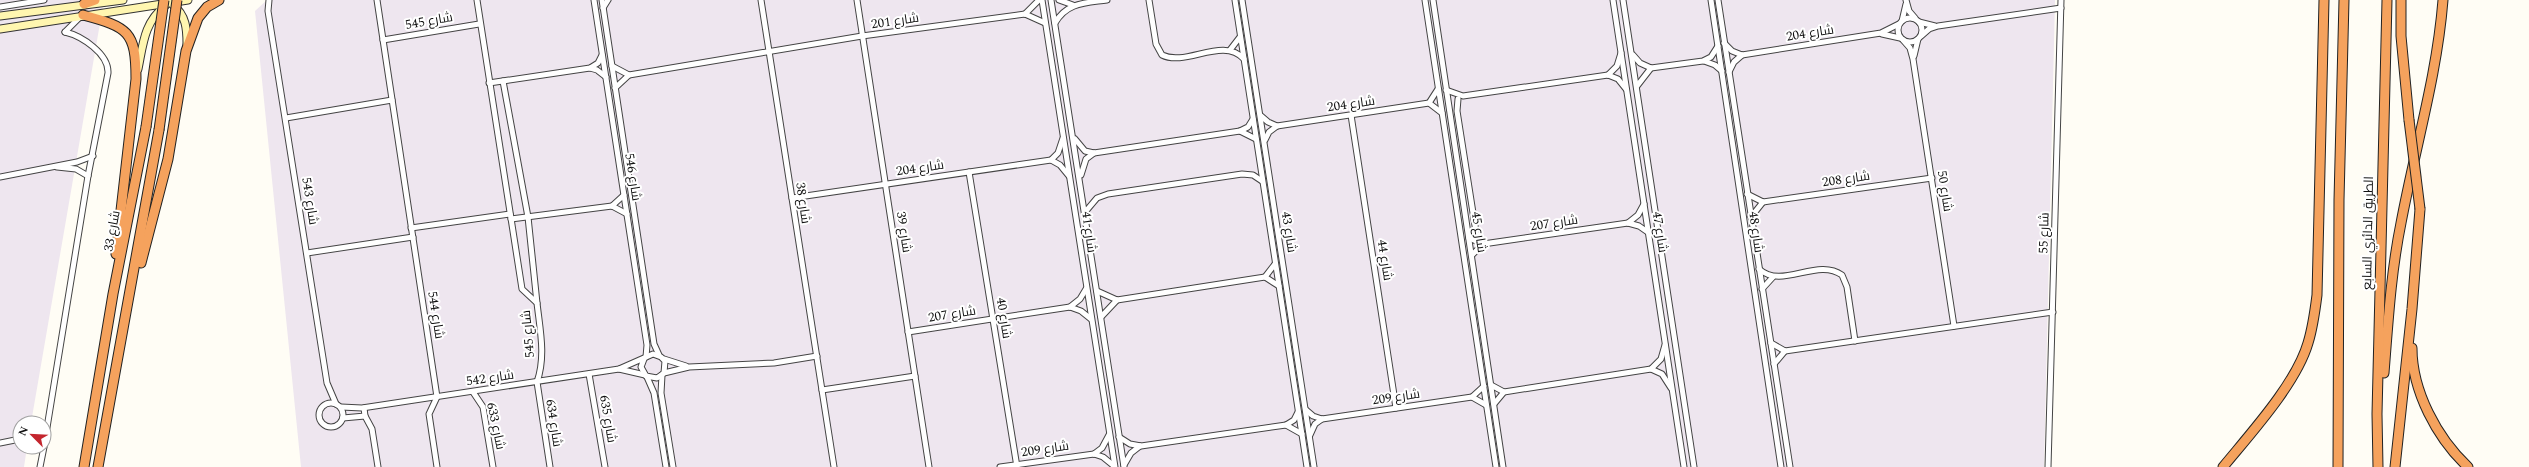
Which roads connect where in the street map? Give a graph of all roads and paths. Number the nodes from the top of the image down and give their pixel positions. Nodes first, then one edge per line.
1 (6, 0) edge
2 (13, 0) edge
3 (44, 0) edge
4 (95, 0) edge
5 (123, 0) edge
6 (188, 0) edge
7 (219, 0) edge
8 (269, 0) edge
9 (377, 0) edge
10 (477, 0) edge
11 (594, 0) edge
12 (602, 0) edge
13 (608, 0) edge
14 (761, 0) edge
15 (857, 0) edge
16 (1040, 0) edge
17 (1052, 0) edge
18 (1059, 0) edge
19 (1107, 0) edge
20 (1149, 0) edge
21 (1235, 0) edge
22 (1242, 0) edge
23 (1425, 0) edge
24 (1432, 0) edge
25 (1613, 0) edge
26 (1623, 0) edge
27 (1711, 0) edge
28 (1718, 0) edge
29 (2061, 0) edge
30 (2324, 0) edge
31 (2344, 0) edge
32 (2387, 0) edge
33 (2401, 0) edge
34 (2444, 0) edge
35 (170, 1) edge
36 (1906, 1) edge
37 (19, 4) junction
38 (84, 4) junction
39 (1073, 5) junction
40 (1, 7) edge
41 (2061, 8) junction
42 (603, 9) junction
43 (1025, 14) junction
44 (82, 15) junction
45 (0, 16) edge
46 (1917, 20) junction
47 (1900, 22) junction
48 (1046, 23) junction
49 (1055, 23) junction
50 (480, 24) junction
51 (1938, 26) junction
52 (0, 29) edge
53 (1881, 33) junction
54 (862, 36) junction
55 (1240, 36) junction
56 (1919, 37) junction
57 (1902, 39) junction
58 (383, 40) junction
59 (1724, 43) junction
60 (1718, 45) junction
61 (1230, 50) junction
62 (1621, 51) junction
63 (186, 52) junction
64 (769, 52) junction
65 (602, 53) junction
66 (1632, 54) junction
67 (1742, 55) junction
68 (1244, 58) junction
69 (1913, 59) junction
70 (1703, 61) junction
71 (612, 66) junction
72 (590, 68) junction
73 (1651, 68) junction
74 (1722, 71) junction
75 (1729, 72) junction
76 (629, 75) junction
77 (1608, 75) junction
78 (606, 78) junction
79 (136, 79) junction
80 (503, 81) junction
81 (489, 83) junction
82 (1637, 87) junction
83 (615, 88) junction
84 (1439, 88) junction
85 (1446, 90) junction
86 (1627, 91) junction
87 (1461, 98) junction
88 (392, 100) junction
89 (1429, 103) junction
90 (1450, 112) junction
91 (1442, 113) junction
92 (1351, 115) junction
93 (1260, 116) junction
94 (286, 118) junction
95 (1253, 119) junction
96 (1277, 126) junction
97 (1240, 131) junction
98 (1074, 136) junction
99 (1064, 137) junction
100 (1256, 139) junction
101 (1264, 141) junction
102 (1094, 153) junction
103 (93, 156) junction
104 (1051, 160) junction
105 (54, 167) junction
106 (969, 172) junction
107 (88, 176) junction
108 (1070, 176) junction
109 (0, 177) edge
110 (1080, 178) junction
111 (1932, 178) junction
112 (1263, 181) junction
113 (886, 184) junction
114 (1747, 194) junction
115 (624, 195) junction
116 (792, 198) junction
117 (1763, 202) junction
118 (1644, 203) junction
119 (612, 206) junction
120 (1085, 212) junction
121 (627, 214) junction
122 (1751, 216) junction
123 (510, 217) junction
124 (528, 217) junction
125 (1628, 223) junction
126 (411, 228) junction
127 (1649, 233) junction
128 (413, 237) junction
129 (1469, 238) junction
130 (1481, 244) junction
131 (307, 253) junction
132 (1472, 255) junction
133 (1276, 264) junction
134 (1760, 269) junction
135 (1265, 277) junction
136 (1773, 277) junction
137 (1279, 286) junction
138 (1086, 288) junction
139 (1762, 289) junction
140 (1097, 291) junction
141 (113, 294) junction
142 (129, 298) junction
143 (1117, 300) junction
144 (537, 303) junction
145 (1070, 307) junction
146 (2412, 308) junction
147 (2053, 312) junction
148 (1101, 317) junction
149 (993, 319) junction
150 (1091, 319) junction
151 (1954, 326) junction
152 (908, 332) junction
153 (1855, 341) junction
154 (1665, 342) junction
155 (1771, 343) junction
156 (1785, 351) junction
157 (817, 356) junction
158 (661, 357) junction
159 (645, 358) junction
160 (1774, 364) junction
161 (689, 366) junction
162 (1651, 368) junction
163 (619, 369) junction
164 (589, 374) junction
165 (663, 374) junction
166 (646, 376) junction
167 (915, 376) junction
168 (537, 382) junction
169 (1491, 384) junction
170 (1484, 386) junction
171 (822, 390) junction
172 (1672, 390) junction
173 (473, 392) junction
174 (1504, 392) junction
175 (437, 397) junction
176 (1472, 397) junction
177 (336, 404) junction
178 (1494, 404) junction
179 (1486, 405) junction
180 (341, 407) junction
181 (364, 408) junction
182 (1396, 408) junction
183 (1306, 409) junction
184 (1298, 411) junction
185 (2377, 414) junction
186 (48, 415) edge
187 (365, 416) junction
188 (343, 418) junction
189 (1322, 419) junction
190 (1286, 425) junction
191 (1109, 433) junction
192 (1302, 435) junction
193 (1119, 437) junction
194 (1310, 437) junction
195 (12, 440) edge
196 (0, 442) edge
197 (1141, 446) junction
198 (1094, 454) junction
199 (42, 455) edge
200 (1017, 466) edge
201 (1124, 466) edge
202 (40, 467) edge
203 (84, 467) edge
204 (98, 467) edge
205 (378, 467) edge
206 (437, 467) edge
207 (493, 467) edge
208 (550, 467) edge
209 (605, 467) edge
210 (666, 467) edge
211 (673, 467) edge
212 (834, 467) edge
213 (929, 467) edge
214 (1000, 467) edge
215 (1115, 467) edge
216 (1307, 467) edge
217 (1314, 467) edge
218 (1496, 467) edge
219 (1503, 467) edge
220 (1684, 467) edge
221 (1694, 467) edge
222 (1781, 467) edge
223 (1790, 467) edge
224 (2048, 467) edge
225 (2223, 467) edge
226 (2338, 467) edge
227 (2378, 467) edge
228 (2395, 467) edge
229 (2468, 467) edge

1 - 40 street
2 - 37 street
3 - 37 street
4 - 38 highway
5 - 38 street
6 - 35 street
7 - 63 highway
8 - 94 street, شارع 543
9 - 58 street, شارع 544
10 - 50 street, شارع 545
11 - 65 street, شارع 546
12 - 42 street, شارع 546
13 - 42 street
14 - 64 street, شارع 38
15 - 54 street, شارع 39
16 - 43 street
16 - 48 street, شارع 41
17 - 49 street, شارع 41
18 - 39 street
19 - 39 street
20 - 61 street
21 - 55 street, شارع 43
22 - 93 street, شارع 43
23 - 84 street, شارع 45
24 - 85 street, شارع 45
25 - 62 street, شارع 47
26 - 66 street, شارع 47
27 - 60 street, شارع 48
28 - 59 street, شارع 48
29 - 41 street, شارع 55
30 - 225 highway
31 - 226 highway
32 - 185 highway, الطريق الدائري السابع
33 - 146 highway, bridge
34 - 185 highway
35 - 44 street
35 - 63 street
35 - 79 street
35 - 141 highway, شارع 33, bridge
35 - 142 highway, bridge
36 - 46 street
36 - 47 street
37 - 40 street
38 - 45 street
39 - 49 street
41 - 51 street
41 - 147 street, شارع 55
42 - 71 street, شارع 546
43 - 48 street
43 - 54 street, شارع 201
44 - 52 street
44 - 79 highway
44 - 103 street
46 - 47 street
46 - 51 street
46 - 56 street
47 - 53 street, شارع 204
47 - 57 street
48 - 99 street, شارع 41
49 - 98 street, شارع 41
50 - 58 street, شارع 545
50 - 81 street, شارع 545
51 - 56 street
53 - 57 street, شارع 204
53 - 67 street, شارع 204
54 - 64 street, شارع 201
54 - 113 street, شارع 39
55 - 61 street
55 - 68 street, شارع 43
56 - 57 street
56 - 69 street, شارع 50
57 - 69 street, شارع 50
58 - 88 street, شارع 544
59 - 67 street
59 - 75 street, شارع 48
60 - 70 street
60 - 74 street, شارع 48
61 - 68 street
62 - 77 street
62 - 86 street, شارع 47
63 - 142 highway
64 - 76 street
64 - 116 street, شارع 38
65 - 72 street
65 - 78 street, شارع 546
66 - 73 street
66 - 82 street, شارع 47
67 - 75 street
68 - 95 street, شارع 43
69 - 111 street, شارع 50
70 - 73 street
70 - 74 street
71 - 76 street
71 - 83 street, شارع 546
72 - 78 street
72 - 80 street
73 - 82 street
74 - 222 street, شارع 48
75 - 114 street, شارع 48
76 - 83 street
77 - 86 street
77 - 87 street
78 - 115 street, شارع 546
79 - 141 highway
80 - 81 street
80 - 124 street
81 - 123 street, شارع 545
82 - 221 street, شارع 47
83 - 158 street, شارع 546
84 - 89 street
84 - 91 street, شارع 45
85 - 87 street
85 - 90 street, شارع 45
86 - 118 street, شارع 47
87 - 90 street
87 - 130 street
88 - 94 street
88 - 126 street, شارع 544
89 - 91 street
89 - 92 street, شارع 204
90 - 129 street, شارع 45
91 - 170 street, شارع 45
92 - 96 street, شارع 204
92 - 182 street, شارع 44
93 - 96 street
93 - 101 street, شارع 43
94 - 131 street, شارع 543
95 - 97 street
95 - 100 street, شارع 43
96 - 101 street
97 - 100 street
97 - 102 street
98 - 102 street
98 - 110 street, شارع 41
99 - 104 street
99 - 108 street, شارع 41
100 - 112 street, شارع 43
101 - 183 street, شارع 43
102 - 110 street
103 - 105 street
103 - 107 street
104 - 106 street, شارع 204
104 - 108 street
105 - 107 street
105 - 109 street
106 - 113 street, شارع 204
106 - 149 street, شارع 40
107 - 186 street
108 - 138 street, شارع 41
110 - 120 street, شارع 41
111 - 117 street, شارع 208
111 - 151 street, شارع 50
112 - 120 street
112 - 133 street, شارع 43
113 - 116 street, شارع 204
113 - 152 street, شارع 39
114 - 117 street
114 - 122 street, شارع 48
115 - 119 street
115 - 121 street, شارع 546
116 - 157 street, شارع 38
117 - 122 street
118 - 125 street
118 - 127 street, شارع 47
119 - 121 street
119 - 124 street
120 - 140 street, شارع 41
121 - 159 street, شارع 546
122 - 134 street, شارع 48
123 - 124 street
123 - 126 street
123 - 144 street, شارع 545
124 - 144 street
125 - 127 street
125 - 130 street, شارع 207
126 - 128 street, شارع 544
127 - 154 street, شارع 47
128 - 131 street
128 - 175 street, شارع 544
129 - 130 street
129 - 132 street, شارع 45
130 - 132 street
131 - 177 street, شارع 543
132 - 169 street, شارع 45
133 - 135 street
133 - 137 street, شارع 43
134 - 136 street, شارع 48
134 - 139 street, شارع 48
135 - 137 street
135 - 143 street
136 - 139 street
136 - 153 street
137 - 184 street, شارع 43
138 - 145 street
138 - 150 street, شارع 41
139 - 155 street, شارع 48
140 - 143 street
140 - 148 street, شارع 41
141 - 203 highway, شارع 33
142 - 204 highway
143 - 148 street
144 - 168 street, شارع 545
145 - 149 street, شارع 207
145 - 150 street
146 - 228 highway
146 - 229 highway
147 - 151 street
147 - 224 street, شارع 55
148 - 193 street, شارع 41
149 - 152 street, شارع 207
149 - 200 street, شارع 40
150 - 191 street, شارع 41
151 - 153 street
152 - 167 street, شارع 39
153 - 156 street
154 - 162 street
154 - 172 street, شارع 47
155 - 156 street
155 - 160 street, شارع 48
156 - 160 street
157 - 161 street
157 - 171 street, شارع 38
158 - 159 street
158 - 161 street
158 - 165 street
159 - 163 street, شارع 542
159 - 166 street
160 - 223 street, شارع 48
161 - 165 street
162 - 172 street
162 - 174 street
163 - 164 street, شارع 542
163 - 166 street, شارع 542
164 - 168 street, شارع 542
164 - 209 street, شارع 635
165 - 166 street
165 - 211 street
166 - 210 street
167 - 171 street
167 - 213 street, شارع 39
168 - 173 street, شارع 542
168 - 208 street, شارع 634
169 - 174 street
169 - 178 street, شارع 45
170 - 176 street
170 - 179 street, شارع 45
171 - 212 street, شارع 38
172 - 220 street, شارع 47
173 - 175 street, شارع 542
173 - 207 street, شارع 633
174 - 178 street
175 - 181 street, شارع 542
175 - 206 street
176 - 179 street
176 - 182 street, شارع 209
177 - 180 street
177 - 188 street
178 - 219 street, شارع 45
179 - 218 street, شارع 45
180 - 181 street, شارع 542
180 - 188 street
181 - 187 street
182 - 189 street, شارع 209
183 - 189 street
183 - 194 street, شارع 43
184 - 190 street
184 - 192 street, شارع 43
185 - 227 highway, الطريق الدائري السابع
187 - 188 street
187 - 205 street
189 - 194 street
190 - 192 street
190 - 197 street
191 - 198 street
191 - 215 street, شارع 41
192 - 216 street, شارع 43
193 - 197 street
193 - 201 street, شارع 41
194 - 217 street, شارع 43
195 - 196 street
197 - 201 street
198 - 200 street, شارع 209
198 - 215 street
199 - 202 street
200 - 214 street, شارع 209

